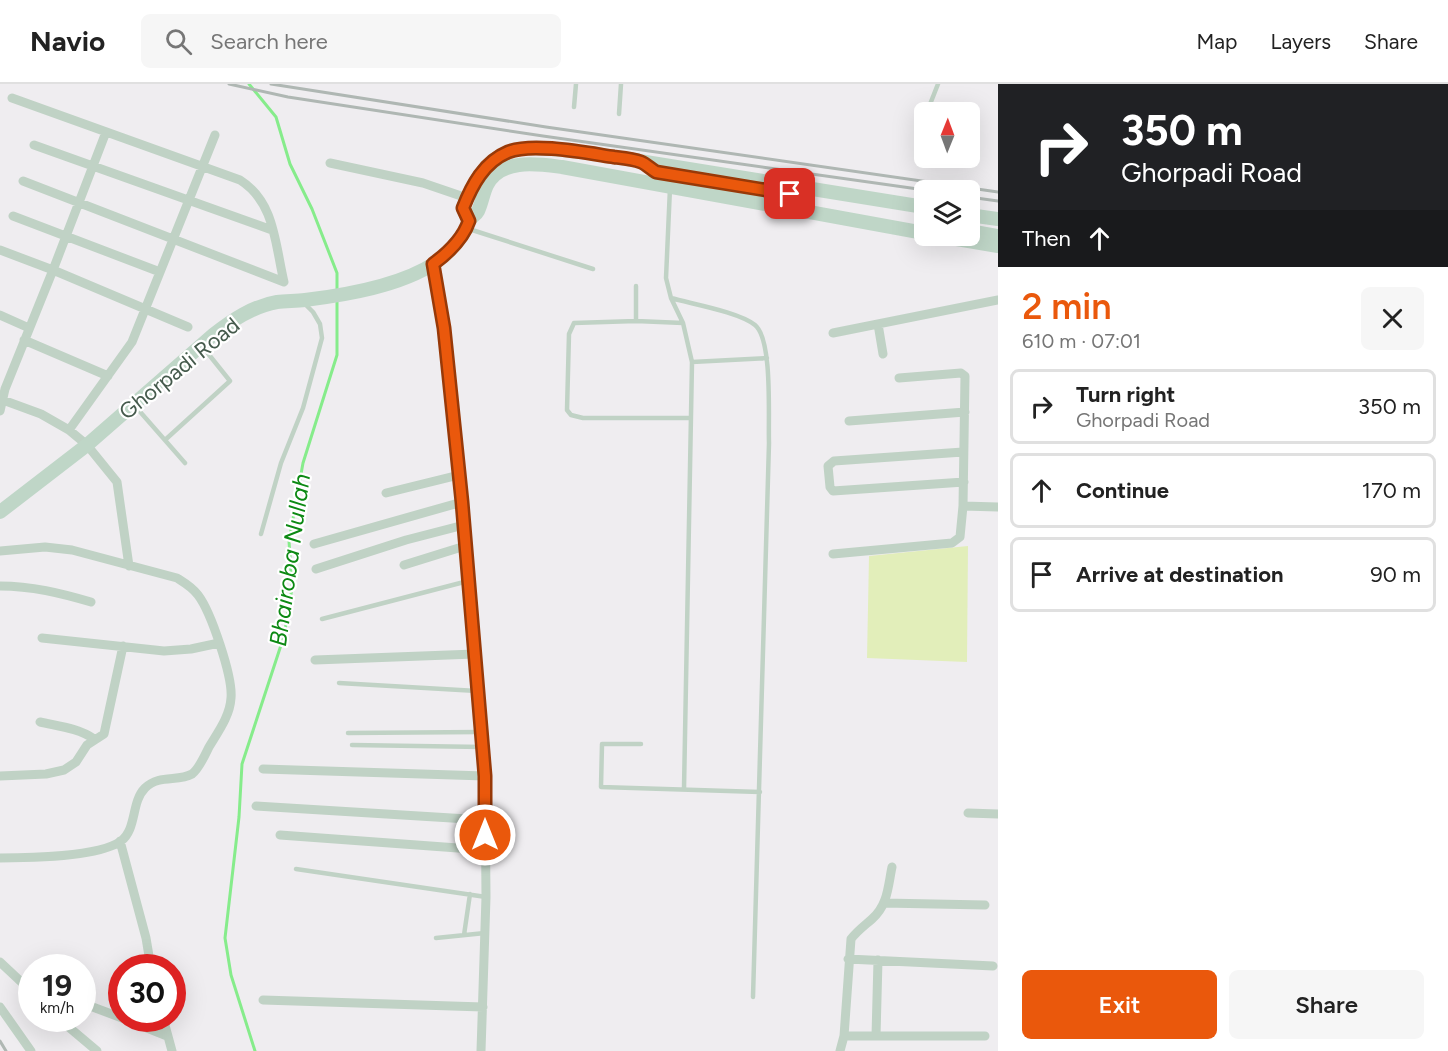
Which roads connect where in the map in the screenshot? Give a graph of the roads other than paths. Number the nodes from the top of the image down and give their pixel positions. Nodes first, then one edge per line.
1 (576, 84) edge
2 (621, 84) edge
3 (938, 84) edge
4 (12, 98) dead end
5 (931, 102) edge
6 (574, 106) dead end
7 (619, 114) dead end
8 (106, 132) junction
9 (215, 135) dead end
10 (34, 145) dead end
11 (505, 161) junction
12 (643, 162) junction
13 (330, 163) dead end
14 (92, 165) junction
15 (202, 167) junction
16 (662, 179) junction
17 (23, 181) dead end
18 (467, 198) junction
19 (189, 200) junction
20 (78, 202) junction
21 (914, 205) edge
22 (914, 215) edge
23 (13, 216) dead end
24 (980, 216) edge
25 (998, 219) edge
26 (914, 222) edge
27 (468, 224) junction
28 (980, 226) edge
29 (998, 228) edge
30 (272, 230) junction
31 (914, 231) edge
32 (980, 233) edge
33 (66, 236) junction
34 (998, 236) edge
35 (173, 239) junction
36 (980, 243) edge
37 (998, 246) edge
38 (0, 250) edge
39 (433, 264) junction
40 (593, 269) dead end
41 (53, 270) junction
42 (160, 272) junction
43 (636, 286) dead end
44 (671, 298) junction
45 (303, 300) junction
46 (998, 300) edge
47 (145, 310) junction
48 (0, 315) edge
49 (636, 321) junction
50 (683, 323) junction
51 (878, 324) junction
52 (188, 327) dead end
53 (29, 328) junction
54 (833, 333) dead end
55 (24, 340) junction
56 (201, 345) junction
57 (883, 354) dead end
58 (767, 358) junction
59 (692, 362) junction
60 (108, 376) junction
61 (899, 378) dead end
62 (1, 399) edge
63 (134, 404) junction
64 (0, 411) edge
65 (965, 412) junction
66 (690, 418) junction
67 (849, 421) dead end
68 (69, 430) junction
69 (165, 440) junction
70 (87, 445) junction
71 (963, 452) junction
72 (185, 463) dead end
73 (459, 475) junction
74 (964, 482) junction
75 (386, 493) dead end
76 (462, 502) junction
77 (963, 506) junction
78 (998, 507) edge
79 (0, 512) edge
80 (464, 525) junction
81 (261, 534) dead end
82 (314, 544) dead end
83 (465, 546) junction
84 (0, 551) edge
85 (833, 555) dead end
86 (404, 565) dead end
87 (129, 566) junction
88 (316, 569) dead end
89 (468, 581) junction
90 (0, 586) edge
91 (91, 602) dead end
92 (322, 619) dead end
93 (42, 638) dead end
94 (219, 643) junction
95 (123, 646) junction
96 (475, 654) junction
97 (315, 660) dead end
98 (339, 683) dead end
99 (479, 691) junction
100 (40, 722) dead end
101 (482, 732) junction
102 (348, 733) dead end
103 (94, 739) junction
104 (641, 744) dead end
105 (352, 745) dead end
106 (483, 747) junction
107 (263, 768) dead end
108 (0, 776) edge
109 (485, 776) junction
110 (684, 789) junction
111 (760, 792) junction
112 (256, 806) dead end
113 (968, 813) dead end
114 (998, 814) edge
115 (484, 820) junction
116 (280, 835) dead end
117 (120, 841) junction
118 (485, 850) junction
119 (0, 858) edge
120 (891, 867) dead end
121 (296, 869) dead end
122 (470, 894) junction
123 (486, 897) junction
124 (884, 903) junction
125 (985, 905) dead end
126 (485, 933) junction
127 (464, 935) junction
128 (436, 938) dead end
129 (149, 954) edge
130 (848, 959) junction
131 (878, 960) junction
132 (0, 963) edge
133 (993, 966) dead end
134 (18, 979) edge
135 (753, 997) dead end
136 (262, 1000) dead end
137 (0, 1007) edge
138 (483, 1007) junction
139 (75, 1032) edge
140 (157, 1032) edge
141 (166, 1032) edge
142 (167, 1036) junction
143 (844, 1036) junction
144 (876, 1036) junction
145 (985, 1036) dead end
146 (31, 1051) edge
147 (97, 1051) edge
148 (172, 1051) edge
149 (482, 1051) edge
150 (840, 1051) edge

1 - 6 lane
2 - 7 lane
3 - 5 lane
4 - 8 street
8 - 14 street
8 - 15 street
9 - 15 street
10 - 14 street
11 - 12 main road
11 - 16 main road
11 - 18 main road
11 - 27 main road, Ghorpadi Road
12 - 16 main road
12 - 21 main road
13 - 18 street
14 - 19 street
14 - 20 street
15 - 19 street
15 - 30 street
16 - 22 main road
16 - 26 main road
16 - 31 main road
16 - 44 lane
17 - 20 street
18 - 27 main road
19 - 30 street
19 - 35 street
20 - 33 street
20 - 35 street
23 - 33 street
24 - 25 main road
27 - 39 main road, Ghorpadi Road
27 - 40 lane
28 - 29 main road
30 - 35 street
32 - 34 main road
33 - 41 street
33 - 42 street
35 - 42 street
36 - 37 main road
38 - 41 street
39 - 45 main road, Ghorpadi Road
39 - 73 street
41 - 47 street
41 - 53 street
42 - 47 street
43 - 49 lane
44 - 50 lane
44 - 58 lane
45 - 56 main road, Ghorpadi Road
45 - 81 lane
46 - 51 street
47 - 52 street
47 - 60 street
48 - 53 street
49 - 50 lane
49 - 66 lane
50 - 59 lane
51 - 54 street
51 - 57 street
53 - 55 street
55 - 60 street
55 - 62 street
56 - 63 main road, Ghorpadi Road
56 - 69 lane
58 - 59 lane
58 - 111 lane
59 - 66 lane
60 - 68 street
61 - 65 street
62 - 64 street
62 - 68 street
63 - 69 lane
63 - 70 main road, Ghorpadi Road
65 - 67 street
65 - 71 street
66 - 110 lane
68 - 70 street
69 - 72 lane
70 - 79 main road, Ghorpadi Road
70 - 87 street
71 - 74 street
71 - 74 street
73 - 75 street
73 - 76 street
74 - 77 street
76 - 80 street
76 - 82 street
77 - 78 street
77 - 85 street
80 - 83 street
80 - 88 street
83 - 86 street
83 - 89 street
84 - 87 street
87 - 94 street
89 - 92 lane
89 - 96 street
90 - 91 street
93 - 95 street
94 - 95 street
94 - 117 street
95 - 103 street
96 - 97 street
96 - 99 street
98 - 99 lane
99 - 101 street
100 - 103 street
101 - 102 lane
101 - 106 street
103 - 108 street
104 - 110 lane
105 - 106 lane
106 - 109 street
107 - 109 street
109 - 115 street
110 - 111 lane
111 - 135 lane
112 - 115 street
113 - 114 street
115 - 118 street
116 - 118 street
117 - 119 street
117 - 129 street
118 - 123 street
120 - 124 street
121 - 122 lane
122 - 123 lane
122 - 127 lane
123 - 126 street
124 - 125 street
124 - 130 street
126 - 127 lane
126 - 138 street
127 - 128 lane
130 - 131 street
130 - 143 street
131 - 133 street
131 - 144 street
132 - 134 street
136 - 138 street
137 - 146 street
138 - 149 street
139 - 147 street
140 - 142 street
141 - 142 street
142 - 148 street
143 - 144 street
143 - 150 street
144 - 145 street

